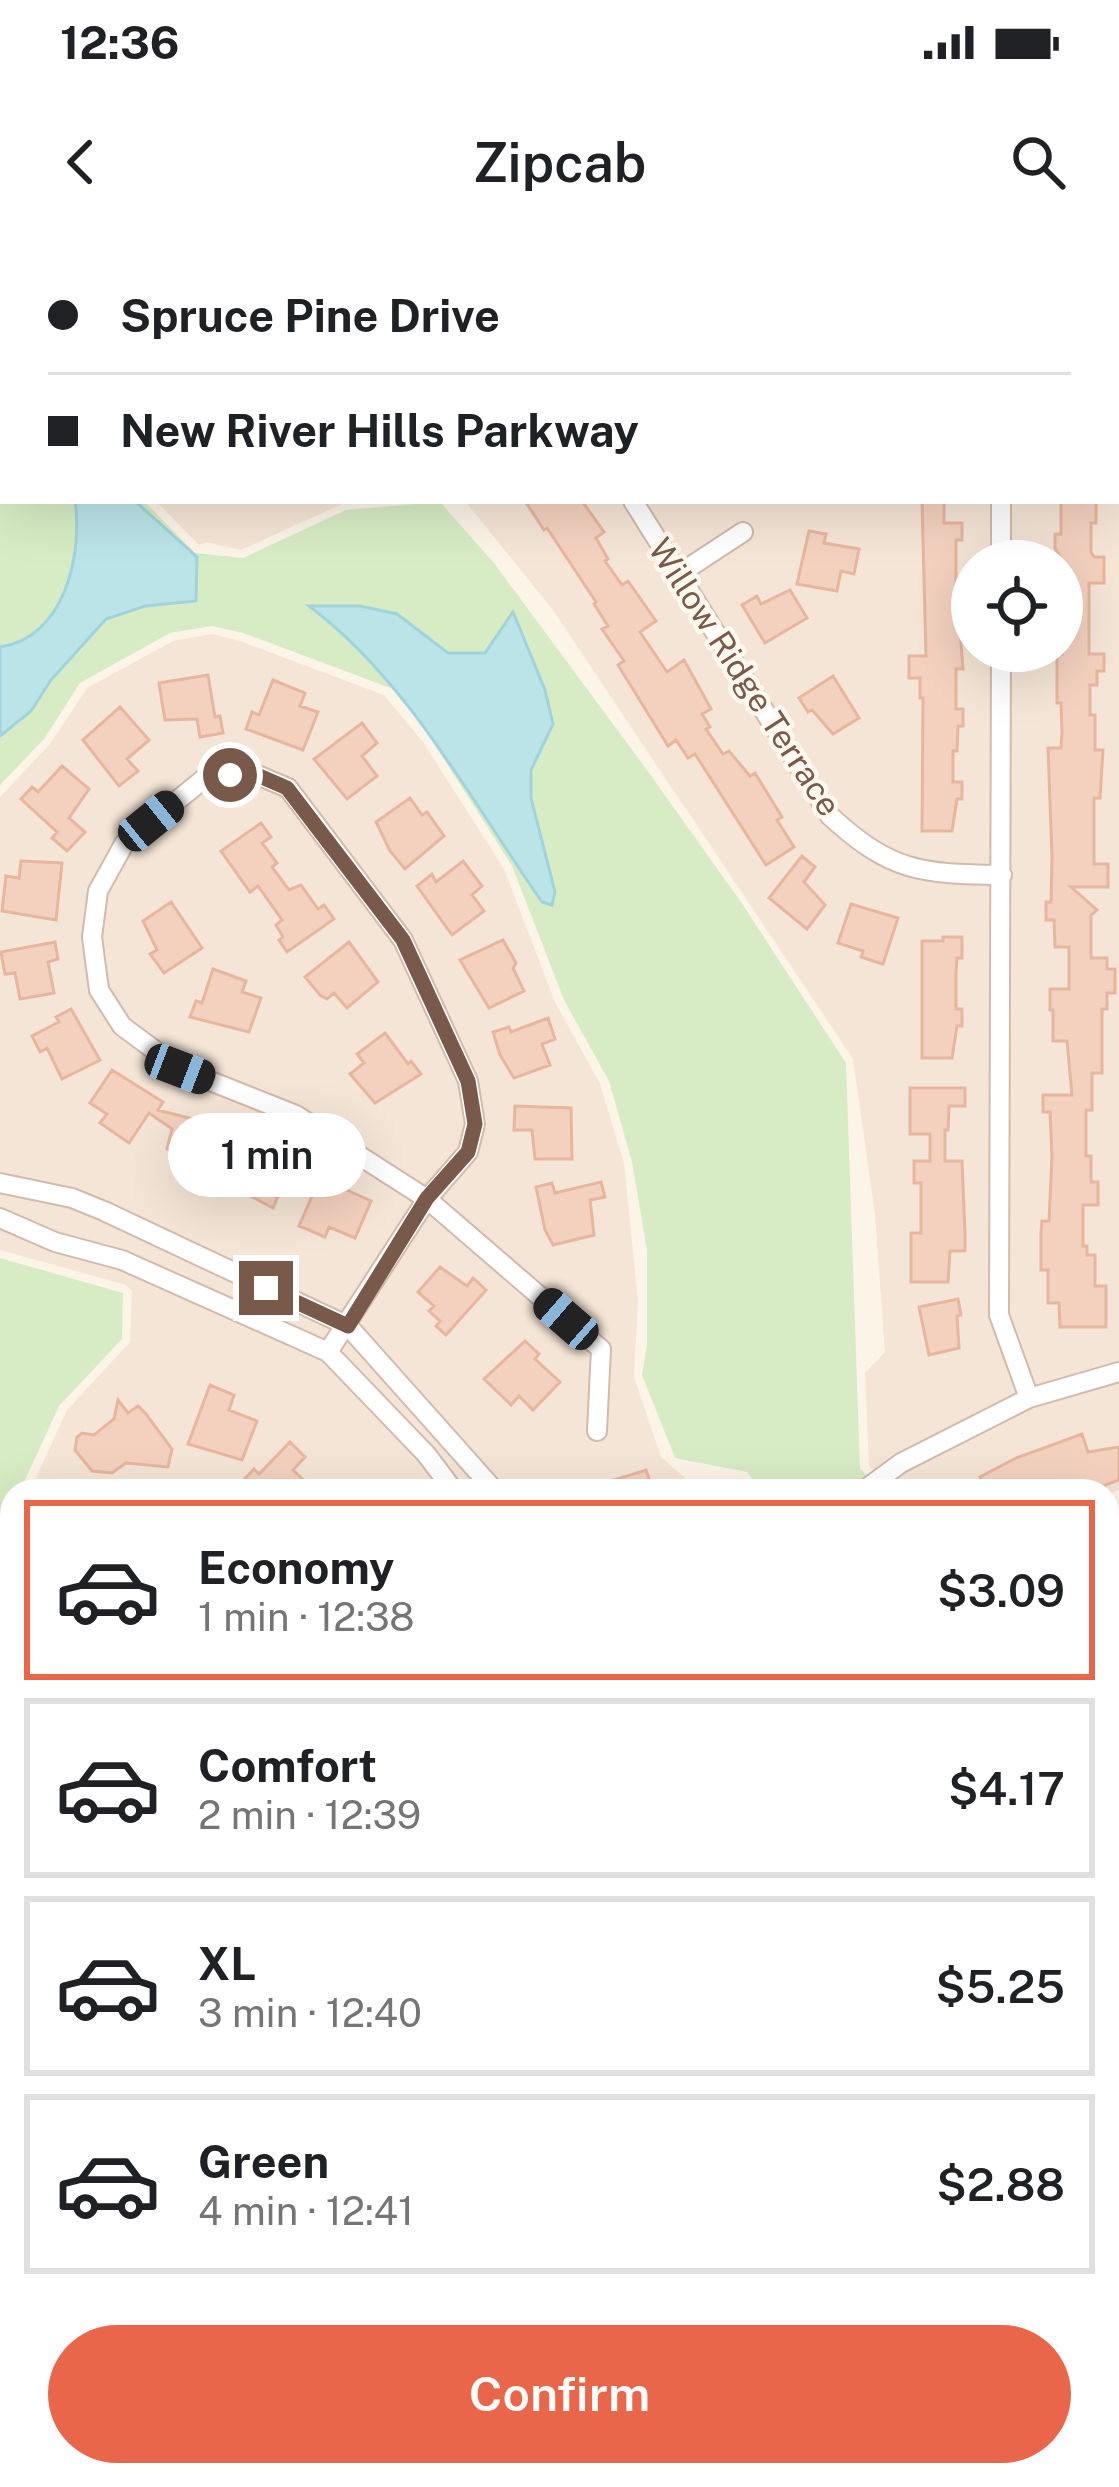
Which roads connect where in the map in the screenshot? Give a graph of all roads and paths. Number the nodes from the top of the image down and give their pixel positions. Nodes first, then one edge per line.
1 (635, 504) edge
2 (1001, 504) edge
3 (742, 532) dead end
4 (1001, 540) edge
5 (679, 574) junction
6 (1001, 672) edge
7 (1002, 875) junction
8 (0, 1184) edge
9 (427, 1198) junction
10 (0, 1218) edge
11 (348, 1326) junction
12 (328, 1352) junction
13 (1119, 1372) edge
14 (1029, 1397) junction
15 (597, 1431) dead end
16 (445, 1479) edge
17 (484, 1479) edge
18 (879, 1479) edge

1 - 5 street, Willow Ridge Terrace
2 - 4 street
3 - 5 street
5 - 7 street, Willow Ridge Terrace
6 - 7 street
7 - 14 street
8 - 11 street
9 - 9 street
9 - 11 street
9 - 15 street
10 - 12 street
11 - 12 street
11 - 17 street
12 - 16 street
13 - 14 street
14 - 18 street

